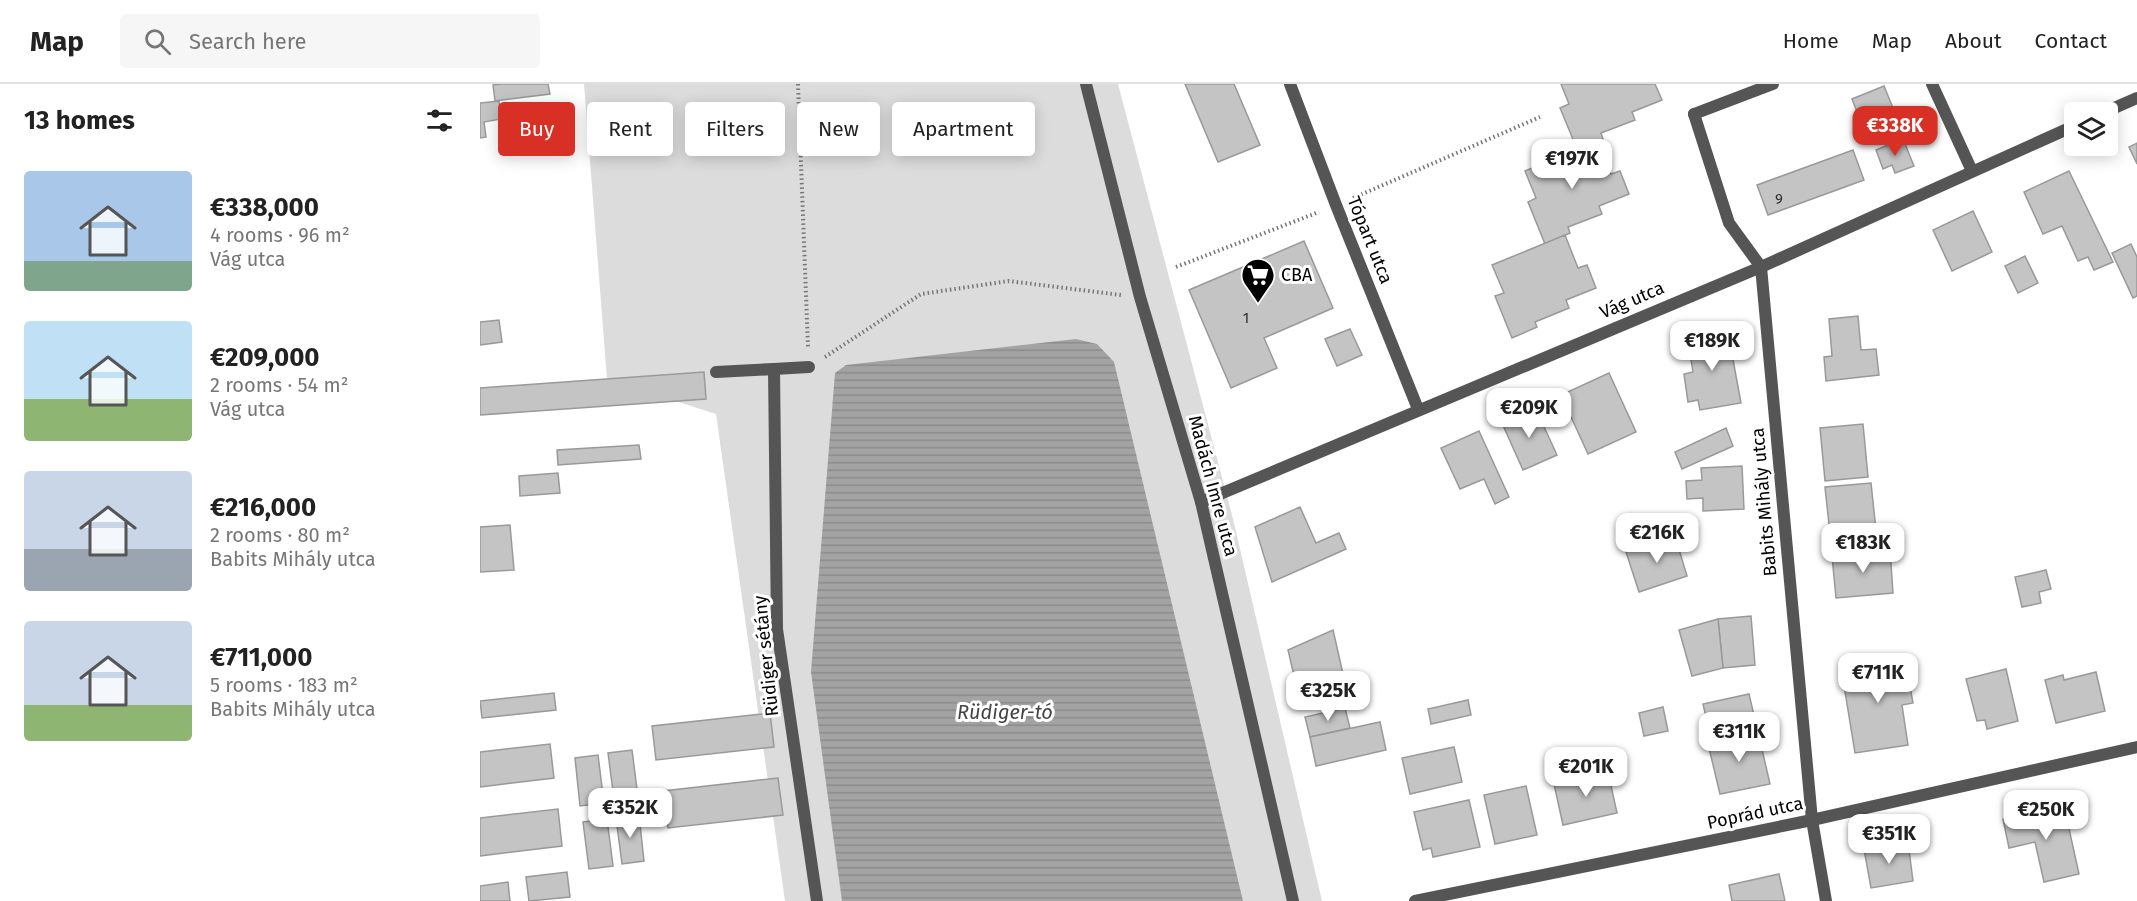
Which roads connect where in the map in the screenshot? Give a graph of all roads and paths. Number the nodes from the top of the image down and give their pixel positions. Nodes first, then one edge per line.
1 (798, 84) edge
2 (1086, 84) edge
3 (1290, 84) edge
4 (1773, 84) edge
5 (1932, 84) edge
6 (2137, 99) edge
7 (2118, 107) edge
8 (1540, 117) dead end
9 (2064, 130) edge
10 (1972, 171) junction
11 (1336, 205) junction
12 (1176, 267) dead end
13 (1761, 267) junction
14 (1140, 297) junction
15 (809, 367) junction
16 (774, 369) junction
17 (716, 372) dead end
18 (1418, 409) junction
19 (1201, 502) junction
20 (2137, 747) edge
21 (1812, 820) junction
22 (817, 901) edge
23 (1293, 901) edge
24 (1415, 901) edge
25 (1826, 901) edge

1 - 15 path
2 - 14 street, Madách Imre utca
3 - 11 street, Tópart utca
4 - 13 street
5 - 10 street
6 - 7 street
8 - 11 path
9 - 10 street, Vág utca
10 - 13 street, Vág utca
11 - 12 path
11 - 18 street, Tópart utca
13 - 18 street, Vág utca
13 - 21 street, Babits Mihály utca
14 - 15 path
14 - 19 street, Madách Imre utca
15 - 16 street
16 - 17 street
16 - 22 street, Rüdiger sétány
18 - 19 street, Vág utca
19 - 23 street, Madách Imre utca
20 - 21 street, Poprád utca
21 - 24 street, Poprád utca
21 - 25 street, Babits Mihály utca

